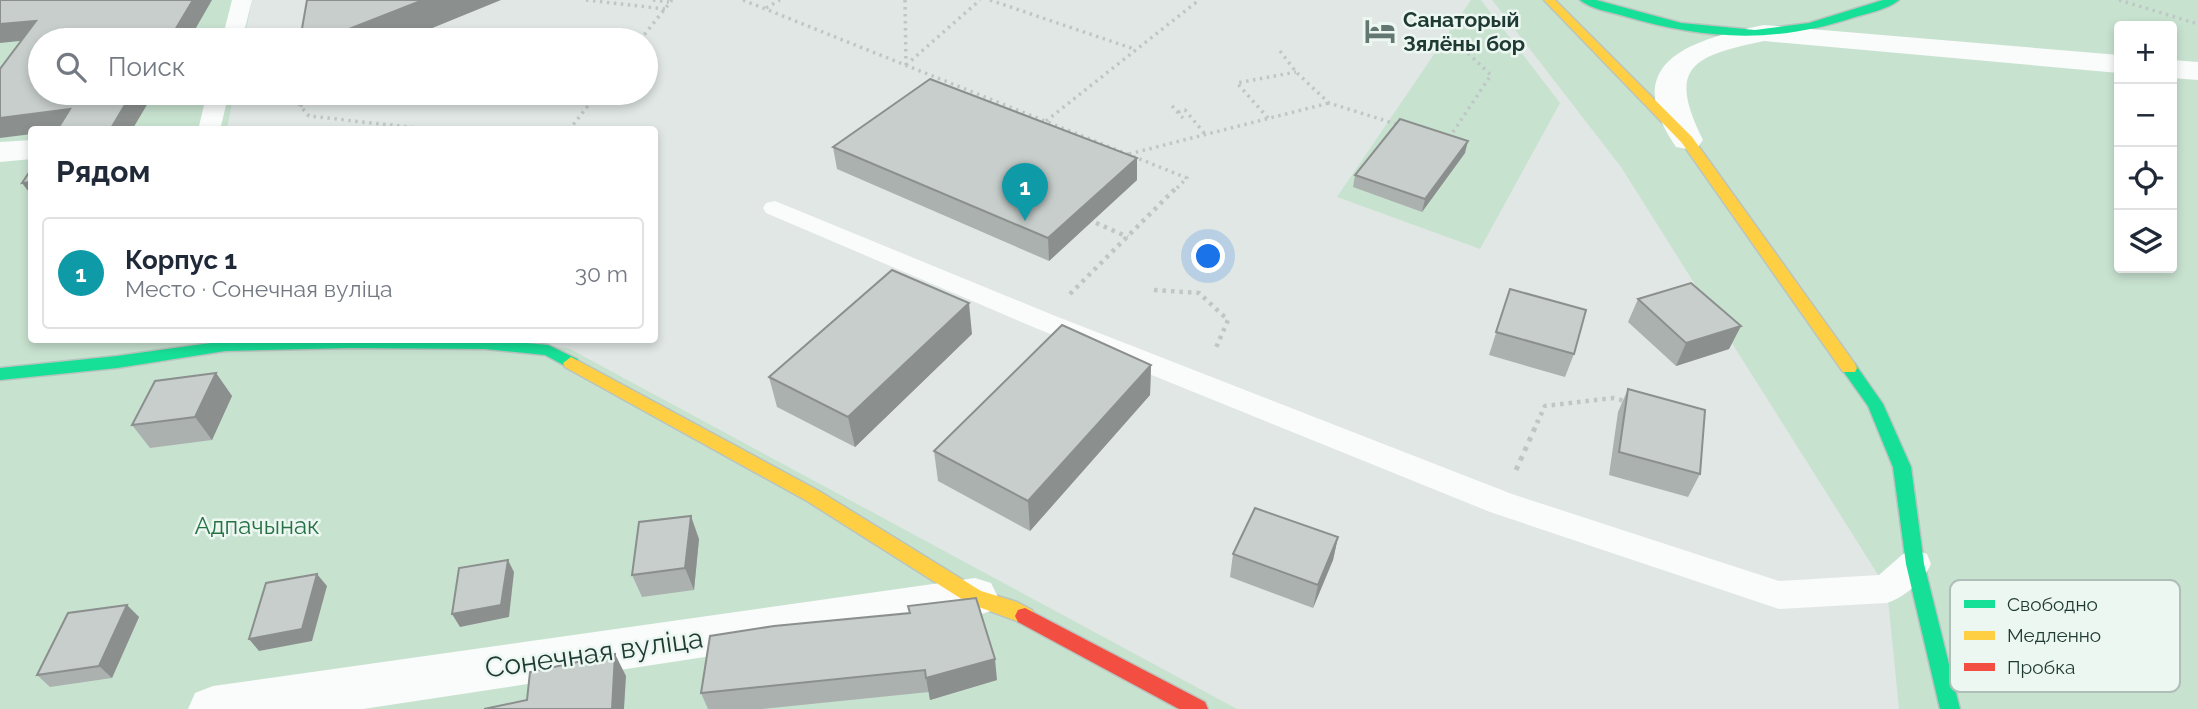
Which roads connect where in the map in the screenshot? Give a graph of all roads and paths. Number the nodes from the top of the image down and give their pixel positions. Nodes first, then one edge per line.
1 (242, 0) edge
2 (586, 0) edge
3 (653, 0) edge
4 (743, 0) edge
5 (780, 0) edge
6 (905, 0) edge
7 (980, 0) edge
8 (990, 0) edge
9 (1199, 0) edge
10 (1549, 0) edge
11 (1585, 0) edge
12 (1894, 0) edge
13 (2119, 0) edge
14 (671, 1) edge
15 (665, 9) junction
16 (765, 9) junction
17 (2198, 24) edge
18 (235, 28) edge
19 (649, 28) edge
20 (1764, 33) junction
21 (1453, 39) dead end
22 (1134, 49) junction
23 (1280, 51) dead end
24 (2114, 64) edge
25 (906, 65) junction
26 (2177, 69) edge
27 (2198, 71) edge
28 (1296, 72) junction
29 (968, 90) junction
30 (962, 94) edge
31 (1329, 103) junction
32 (215, 105) edge
33 (589, 105) edge
34 (300, 106) edge
35 (1172, 106) dead end
36 (1178, 112) junction
37 (1183, 118) dead end
38 (1268, 118) junction
39 (1046, 121) junction
40 (210, 126) edge
41 (399, 126) edge
42 (572, 126) edge
43 (1038, 127) edge
44 (1408, 128) edge
45 (1205, 134) junction
46 (1687, 140) junction
47 (1447, 141) edge
48 (28, 149) edge
49 (0, 152) edge
50 (1129, 155) junction
51 (775, 208) dead end
52 (1096, 223) dead end
53 (1128, 237) junction
54 (1154, 290) dead end
55 (1043, 321) junction
56 (222, 343) edge
57 (1214, 351) dead end
58 (0, 374) edge
59 (1640, 404) edge
60 (1501, 503) junction
61 (1915, 565) junction
62 (975, 597) junction
63 (213, 709) edge
64 (1198, 709) edge
65 (1950, 709) edge

1 - 18 lane
2 - 15 path
3 - 14 path
4 - 16 path
5 - 16 path
6 - 25 path
7 - 25 path
8 - 22 path
9 - 22 path
10 - 46 street
11 - 20 street
12 - 20 street
13 - 17 path
14 - 15 path
15 - 19 path
16 - 25 path
20 - 24 street
20 - 46 street
21 - 47 path
22 - 39 path
23 - 28 path
25 - 29 path
26 - 27 street
28 - 31 path
28 - 38 path
29 - 30 path
29 - 39 path
31 - 38 path
31 - 44 path
32 - 40 lane
33 - 42 path
34 - 41 path
35 - 36 path
36 - 37 path
36 - 45 path
38 - 45 path
39 - 43 path
39 - 50 path
45 - 50 path
46 - 61 street
48 - 49 street
50 - 53 path
51 - 55 lane
52 - 53 path
53 - 55 path
54 - 57 path
55 - 60 lane
56 - 58 street
56 - 62 street
59 - 60 path
60 - 61 lane
61 - 65 street
62 - 63 street, Сонечная вуліца
62 - 64 street

